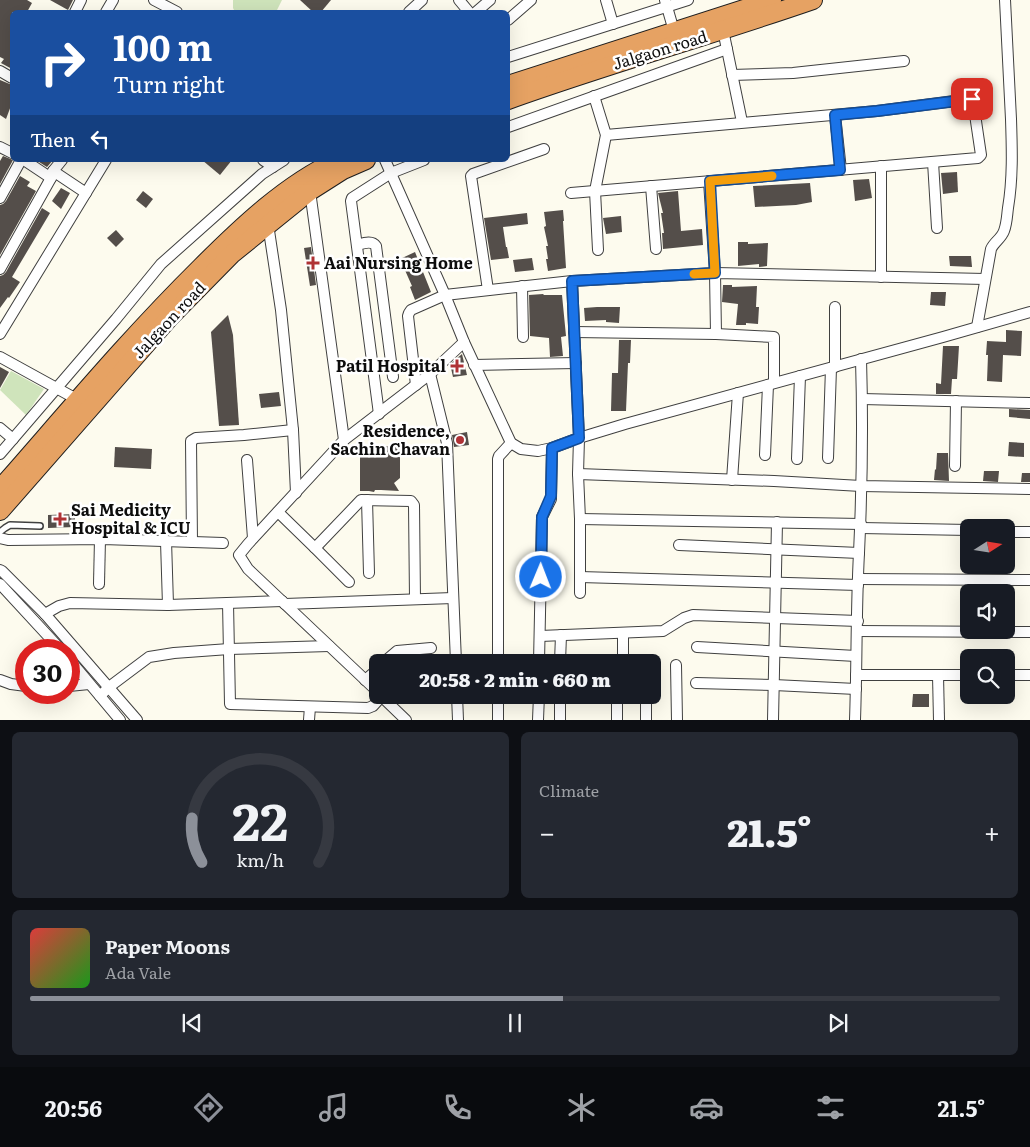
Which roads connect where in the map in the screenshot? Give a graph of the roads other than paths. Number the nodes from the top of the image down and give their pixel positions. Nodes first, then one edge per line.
1 (154, 0) edge
2 (422, 0) edge
3 (459, 0) edge
4 (490, 0) edge
5 (531, 0) edge
6 (606, 0) edge
7 (688, 0) edge
8 (772, 0) edge
9 (813, 0) edge
10 (1005, 0) edge
11 (668, 2) edge
12 (173, 10) edge
13 (411, 10) edge
14 (467, 10) edge
15 (478, 10) edge
16 (510, 18) edge
17 (613, 24) junction
18 (723, 30) junction
19 (674, 31) junction
20 (727, 49) junction
21 (510, 56) edge
22 (904, 61) dead end
23 (732, 75) junction
24 (510, 84) edge
25 (594, 96) junction
26 (510, 99) edge
27 (835, 115) junction
28 (742, 122) junction
29 (510, 126) edge
30 (606, 135) junction
31 (544, 149) dead end
32 (510, 161) edge
33 (22, 162) edge
34 (27, 162) edge
35 (61, 162) edge
36 (105, 162) edge
37 (266, 162) edge
38 (281, 162) edge
39 (334, 162) edge
40 (361, 162) edge
41 (386, 162) edge
42 (419, 162) edge
43 (507, 162) edge
44 (933, 162) junction
45 (881, 166) junction
46 (273, 167) junction
47 (840, 170) junction
48 (391, 173) junction
49 (52, 175) junction
50 (710, 181) junction
51 (651, 186) junction
52 (310, 191) junction
53 (595, 191) junction
54 (86, 193) junction
55 (571, 193) dead end
56 (0, 198) edge
57 (268, 224) junction
58 (938, 228) dead end
59 (357, 245) junction
60 (656, 249) dead end
61 (598, 250) dead end
62 (0, 269) edge
63 (715, 273) junction
64 (881, 277) junction
65 (985, 279) junction
66 (572, 281) junction
67 (522, 286) junction
68 (488, 290) junction
69 (445, 295) junction
70 (835, 307) dead end
71 (1030, 312) edge
72 (978, 327) junction
73 (574, 332) junction
74 (0, 334) edge
75 (716, 334) junction
76 (524, 337) dead end
77 (464, 342) junction
78 (0, 357) edge
79 (861, 359) junction
80 (576, 363) junction
81 (474, 365) junction
82 (833, 367) junction
83 (430, 374) junction
84 (800, 376) junction
85 (393, 377) dead end
86 (771, 384) junction
87 (416, 385) junction
88 (57, 388) junction
89 (738, 393) junction
90 (862, 399) junction
91 (956, 402) junction
92 (1030, 403) edge
93 (84, 404) junction
94 (379, 414) junction
95 (0, 428) edge
96 (293, 430) junction
97 (579, 438) junction
98 (13, 439) junction
99 (344, 440) junction
100 (511, 443) junction
101 (552, 448) junction
102 (0, 454) edge
103 (765, 455) dead end
104 (828, 458) dead end
105 (797, 459) dead end
106 (248, 460) dead end
107 (955, 466) dead end
108 (578, 474) junction
109 (732, 480) junction
110 (861, 486) junction
111 (0, 488) edge
112 (1030, 489) edge
113 (296, 493) junction
114 (367, 500) junction
115 (0, 511) edge
116 (278, 512) junction
117 (580, 518) junction
118 (777, 522) junction
119 (40, 526) dead end
120 (861, 526) junction
121 (960, 530) edge
122 (0, 532) edge
123 (1015, 532) edge
124 (1030, 532) edge
125 (0, 538) edge
126 (100, 538) junction
127 (253, 538) junction
128 (166, 541) junction
129 (192, 542) junction
130 (223, 543) dead end
131 (679, 545) dead end
132 (315, 548) junction
133 (777, 549) junction
134 (859, 552) junction
135 (0, 570) edge
136 (369, 573) dead end
137 (580, 577) junction
138 (1030, 580) edge
139 (349, 582) dead end
140 (858, 582) junction
141 (776, 583) junction
142 (0, 584) edge
143 (99, 584) dead end
144 (580, 593) dead end
145 (453, 598) junction
146 (416, 599) junction
147 (228, 603) junction
148 (283, 603) junction
149 (168, 605) junction
150 (44, 614) junction
151 (775, 617) junction
152 (857, 626) junction
153 (1030, 632) edge
154 (623, 633) junction
155 (560, 635) junction
156 (540, 636) junction
157 (51, 639) edge
158 (329, 646) junction
159 (697, 647) dead end
160 (432, 648) dead end
161 (229, 649) junction
162 (774, 651) junction
163 (394, 654) edge
164 (456, 654) edge
165 (498, 654) edge
166 (539, 654) edge
167 (560, 654) edge
168 (623, 654) edge
169 (856, 656) junction
170 (676, 664) dead end
171 (80, 673) edge
172 (938, 675) junction
173 (960, 675) edge
174 (1015, 675) edge
175 (1030, 675) edge
176 (856, 676) junction
177 (369, 677) edge
178 (0, 680) edge
179 (365, 680) junction
180 (696, 683) dead end
181 (15, 684) edge
182 (89, 684) junction
183 (369, 684) edge
184 (80, 685) edge
185 (774, 685) junction
186 (109, 687) junction
187 (856, 689) junction
188 (100, 696) junction
189 (373, 704) edge
190 (389, 704) edge
191 (457, 704) edge
192 (498, 704) edge
193 (539, 704) edge
194 (560, 704) edge
195 (616, 704) edge
196 (646, 704) edge
197 (310, 707) junction
198 (120, 720) edge
199 (137, 720) edge
200 (309, 720) edge
201 (406, 720) edge
202 (458, 720) edge
203 (498, 720) edge
204 (538, 720) edge
205 (560, 720) edge
206 (617, 720) edge
207 (646, 720) edge
208 (677, 720) edge
209 (773, 720) edge
210 (855, 720) edge
211 (939, 720) edge

1 - 12 street
2 - 13 street
3 - 14 street
4 - 15 street
5 - 16 street
6 - 17 street
7 - 11 street
8 - 19 highway, Jalgaon road
9 - 18 highway, Jalgaon road
10 - 65 street
11 - 17 street
11 - 19 street
17 - 21 street
18 - 20 street
18 - 26 highway, Jalgaon road
19 - 24 highway, Jalgaon road
20 - 23 street
20 - 25 street
22 - 23 street
23 - 28 street
25 - 29 street
25 - 30 street
27 - 28 street
27 - 44 street
27 - 47 street
28 - 30 street
30 - 53 street
31 - 32 street
33 - 56 street
34 - 49 street
35 - 49 street
36 - 54 street
37 - 46 street
38 - 46 street
39 - 93 highway, Jalgaon road
40 - 52 highway, Jalgaon road
41 - 48 street
42 - 48 street
43 - 68 street
44 - 45 street
44 - 58 street
45 - 47 street
45 - 64 street
46 - 88 street
47 - 50 street
48 - 59 street
48 - 69 street
49 - 54 street
49 - 62 street
50 - 51 street
50 - 63 street
51 - 53 street
51 - 60 street
52 - 57 highway, Jalgaon road
52 - 99 street
53 - 55 street
53 - 61 street
54 - 74 street
57 - 93 highway, Jalgaon road
57 - 96 street
59 - 85 street
59 - 94 street
63 - 64 street
63 - 66 street
63 - 75 street
64 - 65 street
65 - 72 street
66 - 67 street
66 - 73 street
67 - 68 street
67 - 76 street
68 - 69 street
69 - 77 street
69 - 87 street
70 - 82 street
71 - 72 street
72 - 79 street
73 - 75 street
73 - 80 street
75 - 86 street
77 - 81 street
77 - 83 street
78 - 88 street
79 - 82 street
79 - 90 street
80 - 81 street
80 - 97 street
81 - 100 street
82 - 84 street
82 - 104 street
83 - 87 street
83 - 145 street
84 - 86 street
84 - 105 street
86 - 89 street
86 - 103 street
87 - 94 street
88 - 93 street
88 - 98 street
89 - 97 street
89 - 109 street
90 - 91 street
90 - 110 street
91 - 92 street
91 - 107 street
93 - 111 highway, Jalgaon road
93 - 115 highway, Jalgaon road
94 - 99 street
95 - 98 street
96 - 113 street
96 - 129 street
97 - 101 street
97 - 108 street
98 - 102 street
99 - 113 street
100 - 101 street
100 - 165 street
101 - 156 street
106 - 127 street
108 - 109 street
108 - 117 street
109 - 110 street
110 - 112 street
110 - 120 street
113 - 116 street
114 - 132 street
114 - 136 street
114 - 146 street
116 - 127 street
116 - 132 street
117 - 118 street
117 - 137 street
118 - 120 street
118 - 133 street
119 - 122 lane
120 - 121 street
120 - 134 street
123 - 124 street
125 - 126 street
126 - 128 street
126 - 143 street
127 - 148 street
128 - 129 street
128 - 149 street
129 - 130 street
131 - 133 street
132 - 139 street
133 - 134 street
133 - 141 street
134 - 140 street
135 - 150 street
137 - 141 street
137 - 144 street
138 - 140 street
140 - 141 street
140 - 152 street
141 - 151 street
142 - 157 street
145 - 146 street
145 - 164 street
146 - 148 street
147 - 148 street
147 - 149 street
147 - 161 street
148 - 158 street
149 - 150 street
150 - 186 street
151 - 152 street
151 - 154 street
151 - 162 street
152 - 153 street
152 - 169 street
154 - 155 street
154 - 168 street
155 - 156 street
155 - 167 street
156 - 166 street
158 - 161 street
158 - 179 street
159 - 162 street
160 - 163 street
161 - 186 street
161 - 197 street
162 - 169 street
162 - 185 street
169 - 176 street
170 - 208 street
171 - 182 street
172 - 173 street
172 - 176 street
172 - 211 street
174 - 175 street
176 - 187 street
177 - 179 street
178 - 181 street
179 - 183 street
180 - 185 street
182 - 184 street
182 - 188 street
185 - 187 street
185 - 209 street
186 - 188 street
186 - 199 street
187 - 210 street
188 - 198 street
189 - 197 street
190 - 201 street
191 - 202 street
192 - 203 street
193 - 204 street
194 - 205 street
195 - 206 street
196 - 207 street
197 - 200 street

